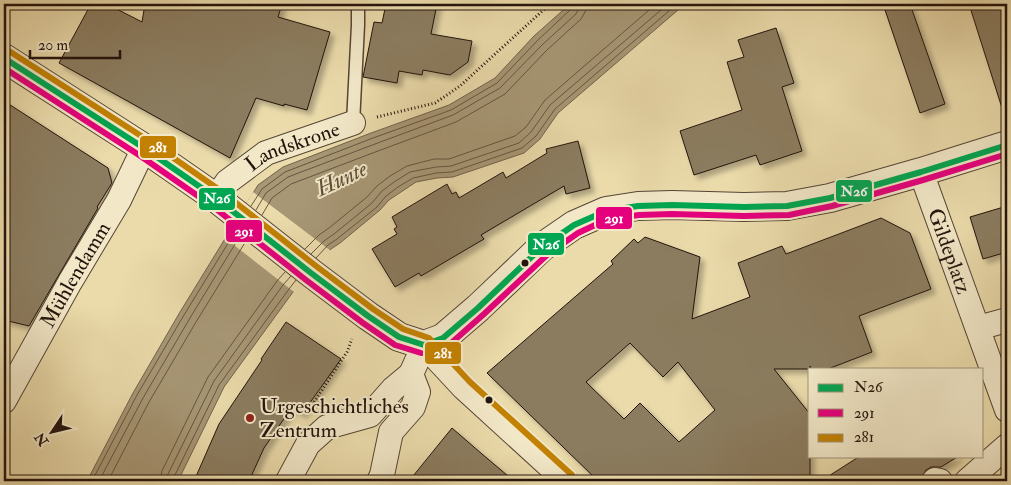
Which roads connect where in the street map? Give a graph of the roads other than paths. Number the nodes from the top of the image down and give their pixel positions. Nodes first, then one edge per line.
1 (358, 4) edge
2 (4, 58) edge
3 (354, 124) joint
4 (1007, 145) edge
5 (144, 148) junction
6 (921, 172) junction
7 (216, 198) junction
8 (1007, 320) edge
9 (978, 328) junction
10 (424, 345) junction
11 (411, 374) junction
12 (4, 401) edge
13 (1007, 410) edge
14 (1007, 446) edge
15 (288, 481) edge
16 (379, 481) edge
17 (566, 481) edge
18 (934, 481) edge
19 (940, 481) edge
20 (967, 481) edge

1 - 3 lane
2 - 5 street
3 - 7 street, Landskrone
4 - 6 street
5 - 7 street
5 - 12 street, Mühlendamm
6 - 9 street, Gildeplatz
6 - 10 street
7 - 10 street
8 - 9 street
9 - 13 street, Gildeplatz
10 - 11 street
10 - 17 street
11 - 15 street
11 - 16 street
14 - 20 street
18 - 19 street

